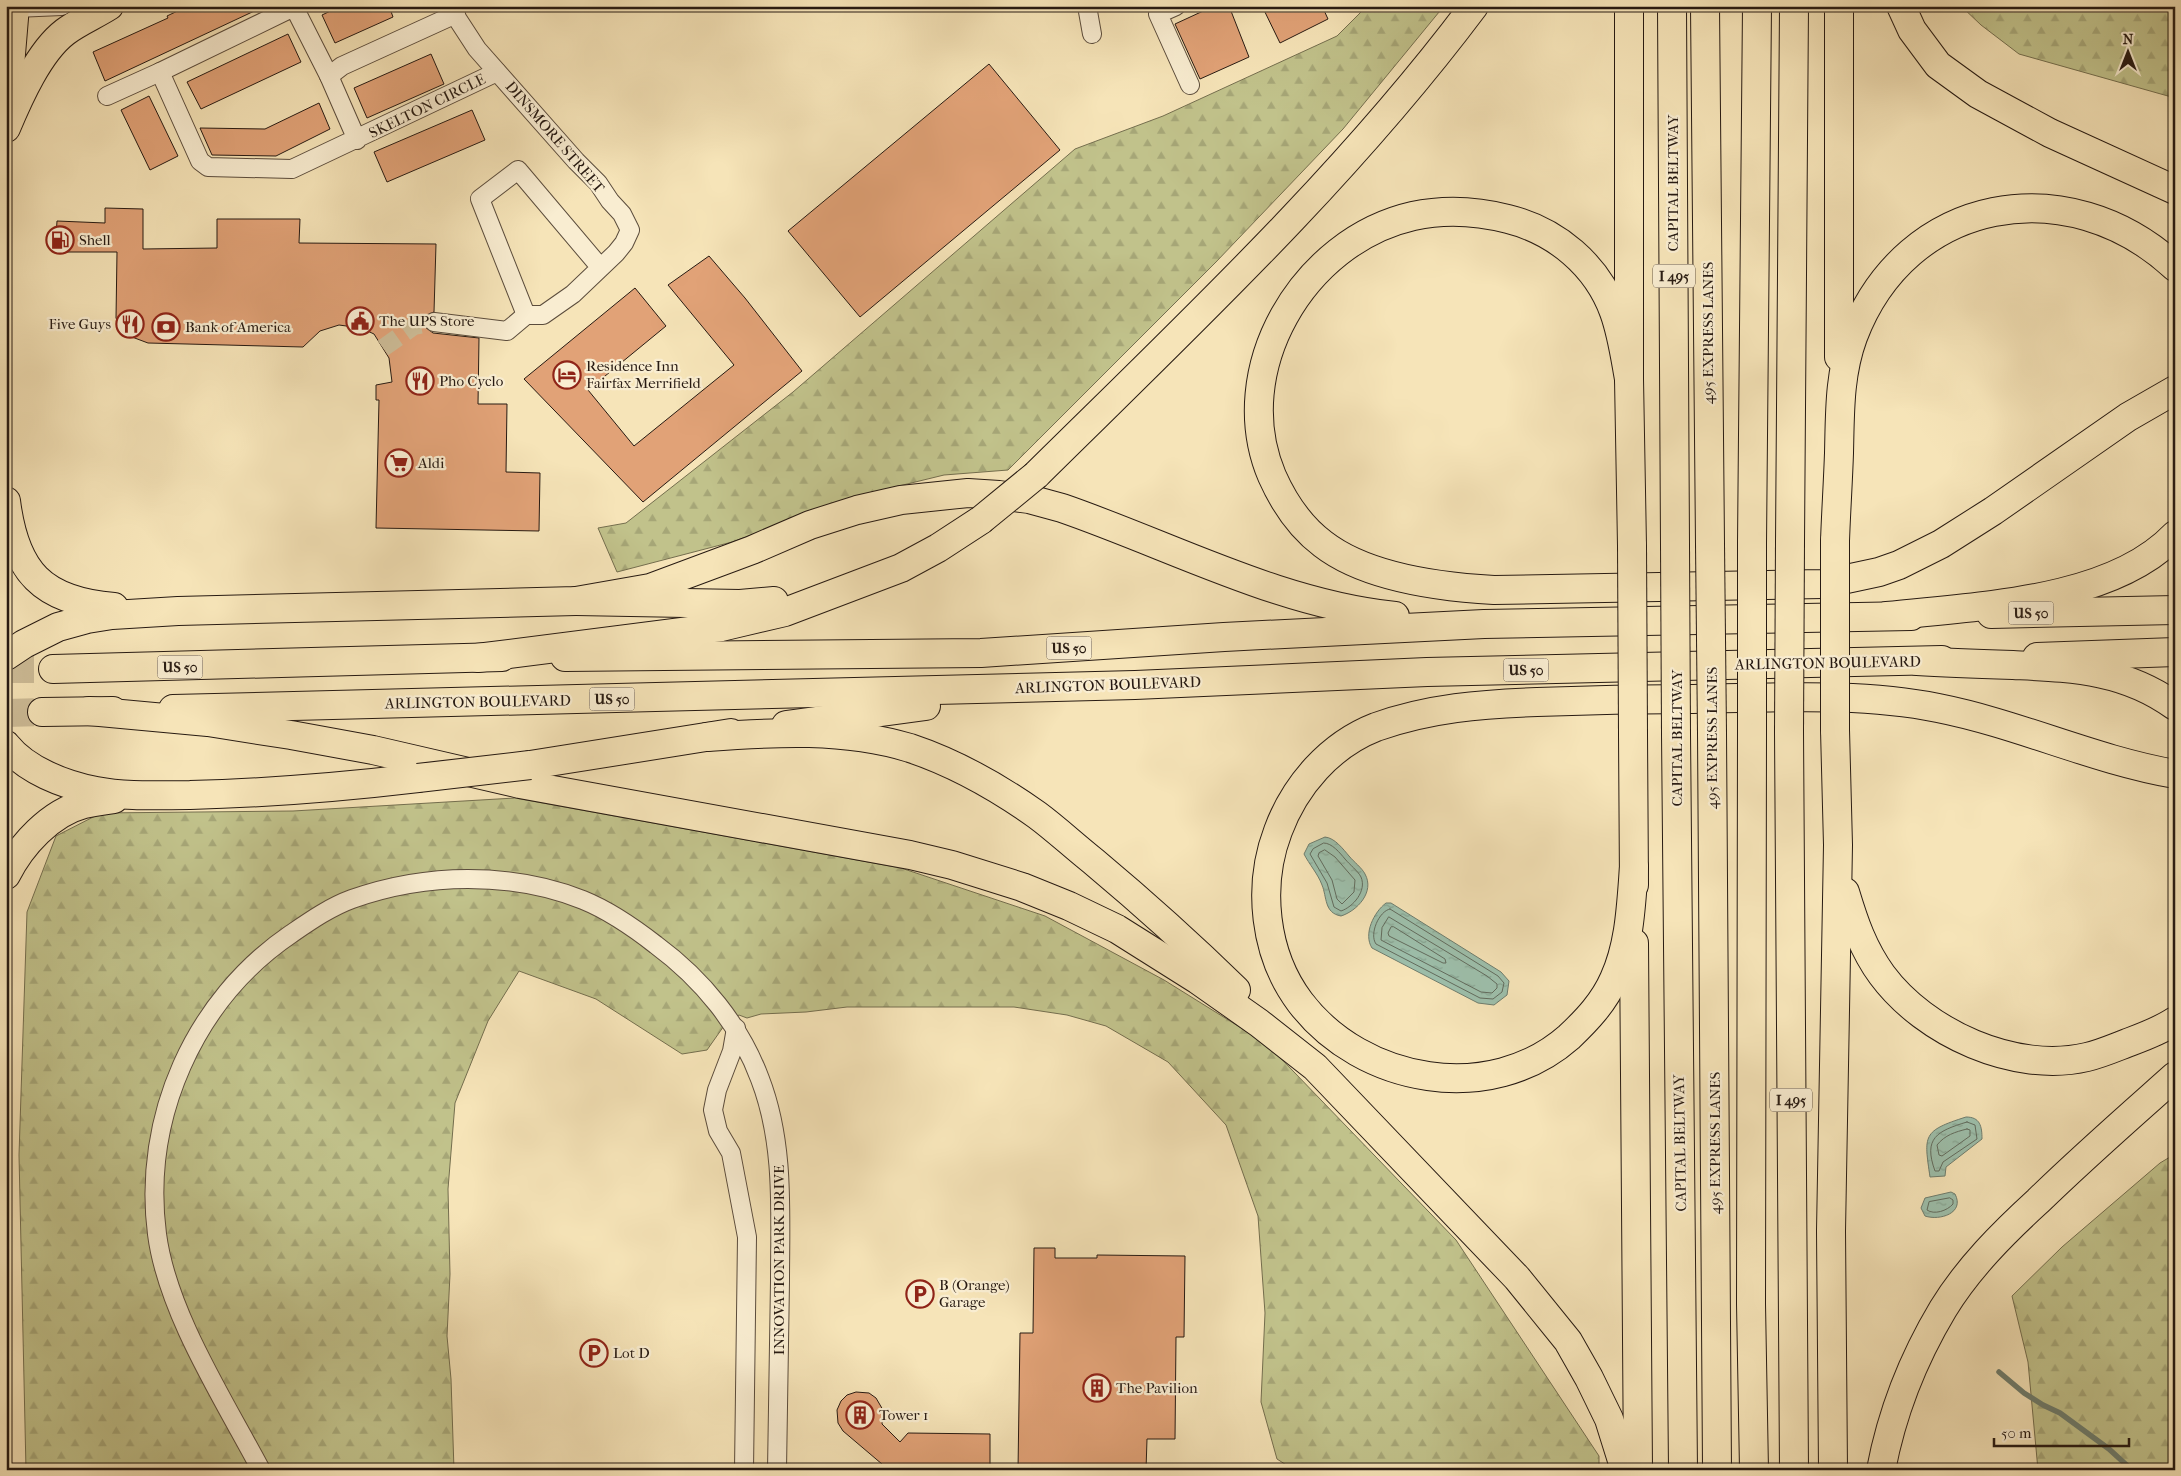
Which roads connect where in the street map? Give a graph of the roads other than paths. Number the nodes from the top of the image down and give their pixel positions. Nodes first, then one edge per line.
1 (62, 6) edge
2 (109, 6) edge
3 (1087, 6) edge
4 (1176, 6) edge
5 (1474, 6) edge
6 (1629, 6) edge
7 (1672, 6) edge
8 (1706, 6) edge
9 (1757, 6) edge
10 (1794, 6) edge
11 (1839, 6) edge
12 (1902, 6) edge
13 (15, 7) edge
14 (295, 7) edge
15 (453, 10) edge
16 (1092, 34) dead end
17 (160, 72) junction
18 (497, 72) junction
19 (329, 76) junction
20 (1190, 85) dead end
21 (107, 96) dead end
22 (6, 114) edge
23 (6, 128) edge
24 (357, 140) junction
25 (2117, 163) junction
26 (2175, 183) edge
27 (2175, 190) edge
28 (600, 267) junction
29 (2175, 267) edge
30 (526, 315) junction
31 (434, 322) tunnel mouth
32 (1629, 379) junction
33 (2175, 390) edge
34 (1838, 481) junction
35 (6, 501) edge
36 (2175, 535) edge
37 (825, 596) junction
38 (576, 601) junction
39 (2175, 610) edge
40 (178, 611) junction
41 (1887, 616) junction
42 (1484, 624) junction
43 (15, 650) edge
44 (2175, 652) edge
45 (477, 658) junction
46 (1917, 661) junction
47 (53, 669) tunnel mouth
48 (1135, 685) junction
49 (2175, 706) edge
50 (89, 711) junction
51 (42, 712) tunnel mouth
52 (707, 737) junction
53 (8, 747) edge
54 (2175, 774) edge
55 (151, 795) junction
56 (1838, 846) junction
57 (1634, 867) junction
58 (6, 875) edge
59 (2175, 1021) edge
60 (736, 1028) junction
61 (1315, 1067) junction
62 (2175, 1076) edge
63 (2175, 1101) edge
64 (2054, 1185) junction
65 (261, 1470) edge
66 (744, 1470) edge
67 (777, 1470) edge
68 (1625, 1470) edge
69 (1638, 1470) edge
70 (1684, 1470) edge
71 (1717, 1470) edge
72 (1754, 1470) edge
73 (1794, 1470) edge
74 (1833, 1470) edge
75 (1881, 1470) edge

1 - 13 street
2 - 23 main road
3 - 16 street
4 - 20 street
5 - 37 main road, bridge
6 - 32 main road
7 - 70 main road, CAPITAL BELTWAY / I 495, bridge
8 - 71 main road, 495 EXPRESS LANES / I 495, bridge
9 - 72 main road, I 495, bridge
10 - 73 main road, I 495, bridge
11 - 34 main road
12 - 25 main road
13 - 22 main road
14 - 17 street, SKELTON CIRCLE
14 - 19 street, SKELTON CIRCLE
15 - 18 street, DINSMORE STREET
15 - 19 street
17 - 21 street, SKELTON CIRCLE
17 - 24 street, SKELTON CIRCLE
18 - 24 street, SKELTON CIRCLE
18 - 28 street, DINSMORE STREET
19 - 24 street, SKELTON CIRCLE
25 - 26 main road
25 - 27 main road
28 - 30 street, DINSMORE STREET
28 - 30 street
29 - 34 main road
30 - 31 street
32 - 33 main road
32 - 57 main road, bridge
34 - 56 main road, bridge
35 - 40 main road
36 - 41 main road
37 - 38 main road
37 - 45 main road
38 - 40 main road
38 - 42 main road
39 - 41 main road, US 50
40 - 43 main road
41 - 42 main road, US 50
42 - 45 main road, US 50
44 - 46 main road, ARLINGTON BOULEVARD / US 50
45 - 47 main road, US 50
46 - 48 main road, ARLINGTON BOULEVARD / US 50
46 - 49 main road
48 - 50 main road, ARLINGTON BOULEVARD / US 50
48 - 52 main road
50 - 51 main road, ARLINGTON BOULEVARD / US 50
50 - 61 main road
52 - 55 main road, bridge
52 - 61 main road
53 - 55 main road
54 - 57 main road
55 - 58 main road
56 - 59 main road
56 - 74 main road
57 - 69 main road
60 - 65 street, INNOVATION PARK DRIVE
60 - 66 street
60 - 67 street, INNOVATION PARK DRIVE
61 - 68 main road
62 - 64 main road
63 - 64 main road
64 - 75 main road

